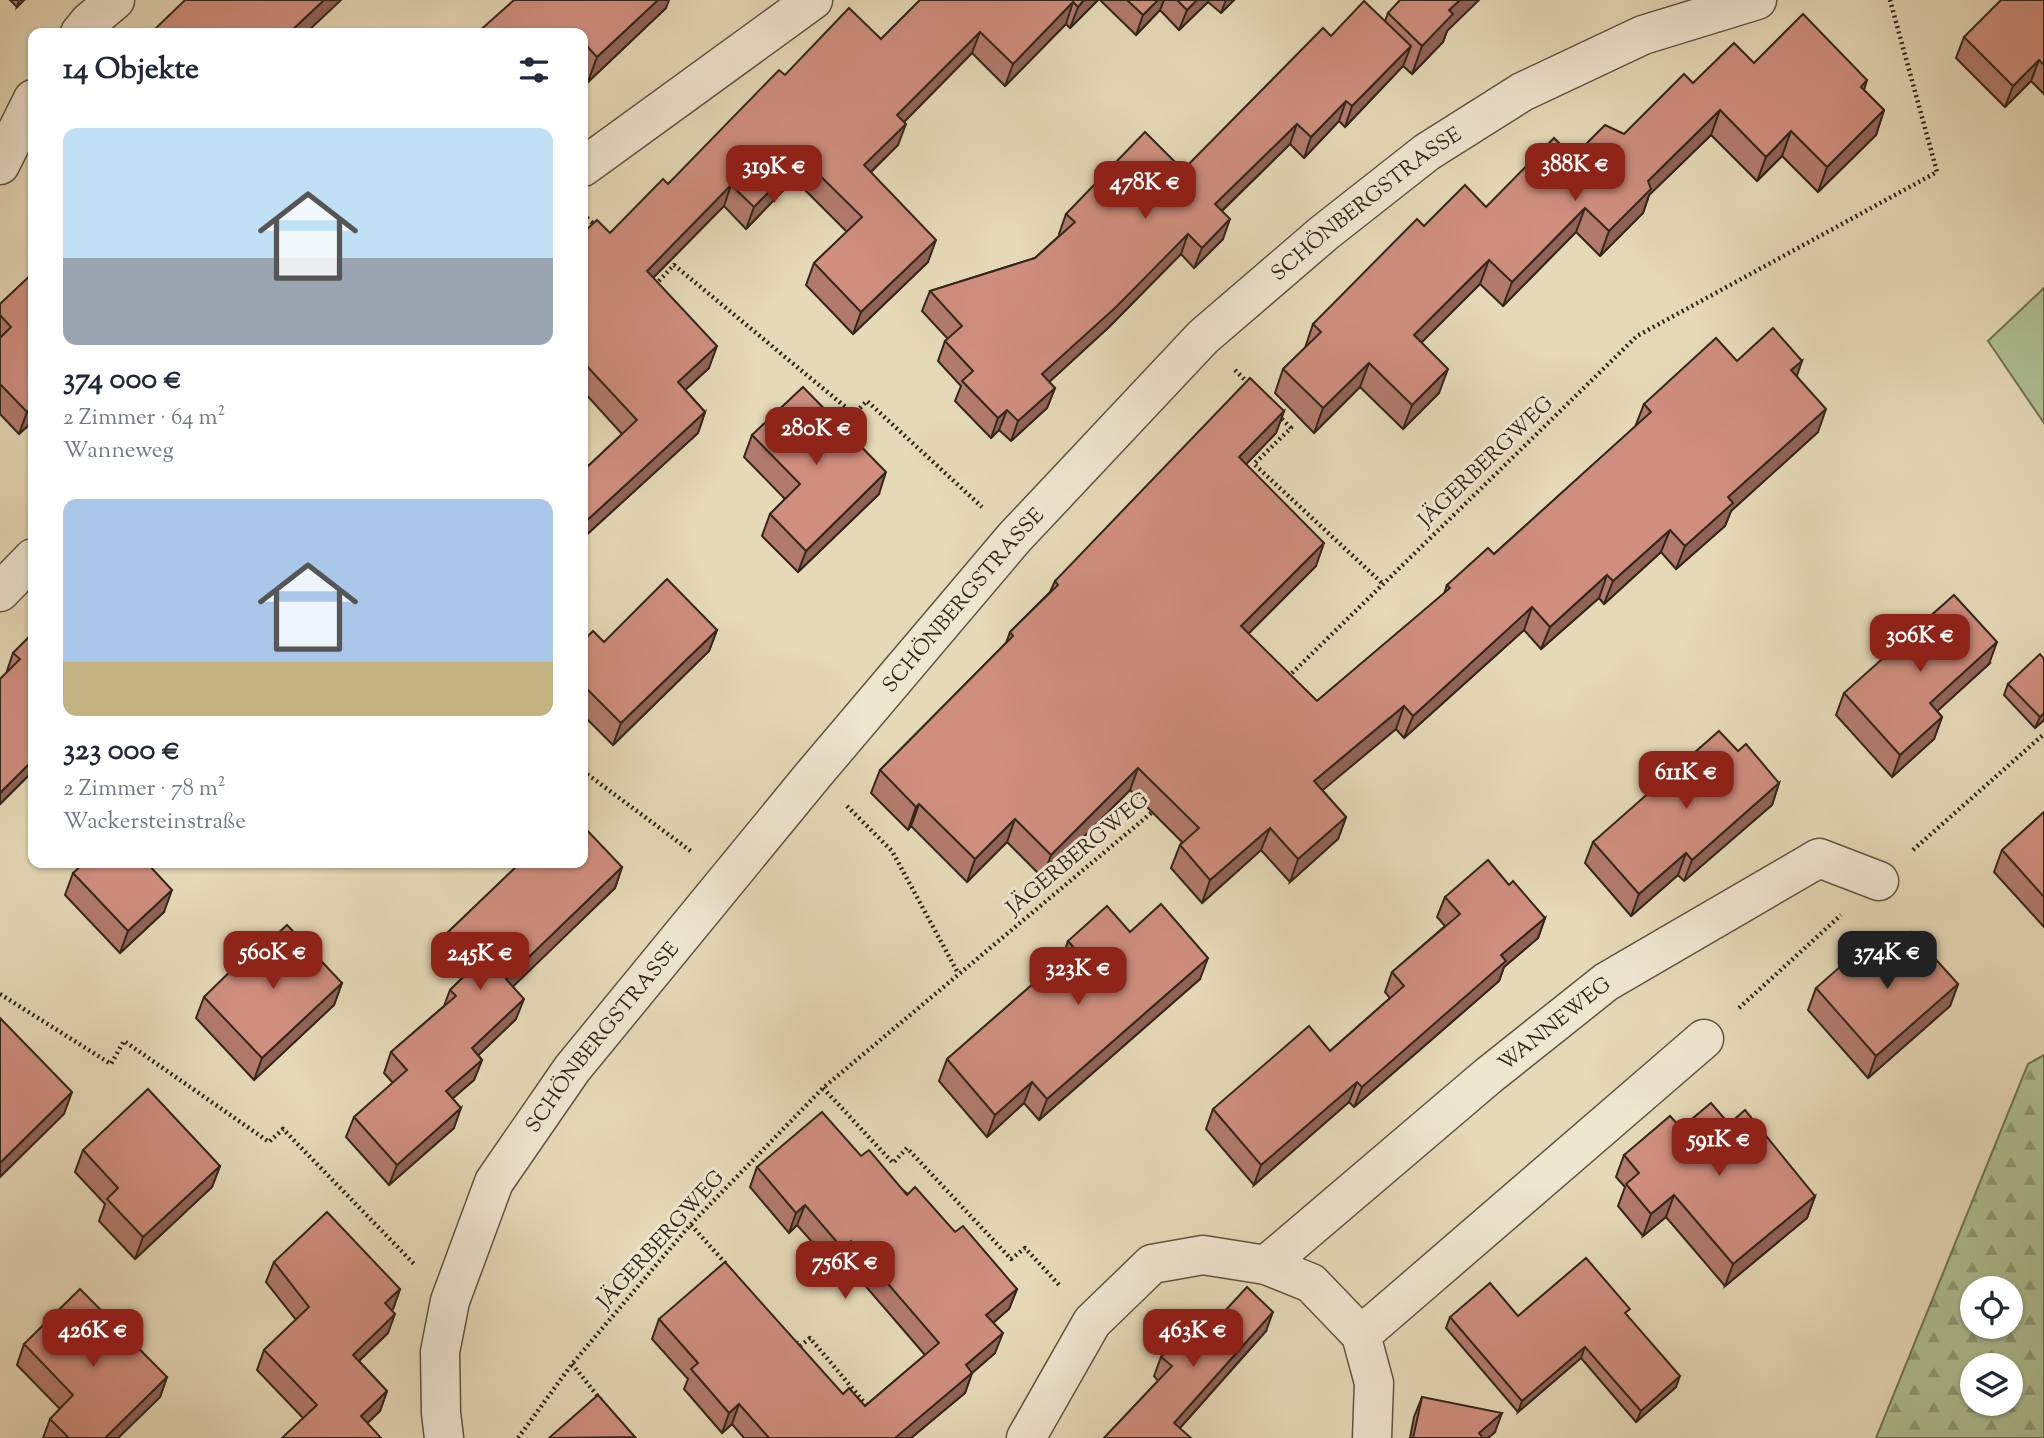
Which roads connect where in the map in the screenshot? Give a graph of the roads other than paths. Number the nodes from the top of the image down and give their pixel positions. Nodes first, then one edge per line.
1 (115, 0) edge
2 (813, 0) edge
3 (1758, 0) edge
4 (84, 28) edge
5 (28, 109) edge
6 (588, 163) edge
7 (0, 165) edge
8 (28, 563) edge
9 (0, 592) edge
10 (1880, 881) road end
11 (1704, 1039) road end
12 (1266, 1265) junction
13 (1362, 1335) junction
14 (444, 1438) edge
15 (1026, 1438) edge
16 (1372, 1438) edge

1 - 4 street
2 - 6 street
3 - 14 street, SCHÖNBERGSTRASSE
5 - 7 street
8 - 9 street
10 - 12 street, WANNEWEG
11 - 13 street
12 - 13 street
12 - 15 street
13 - 16 street

